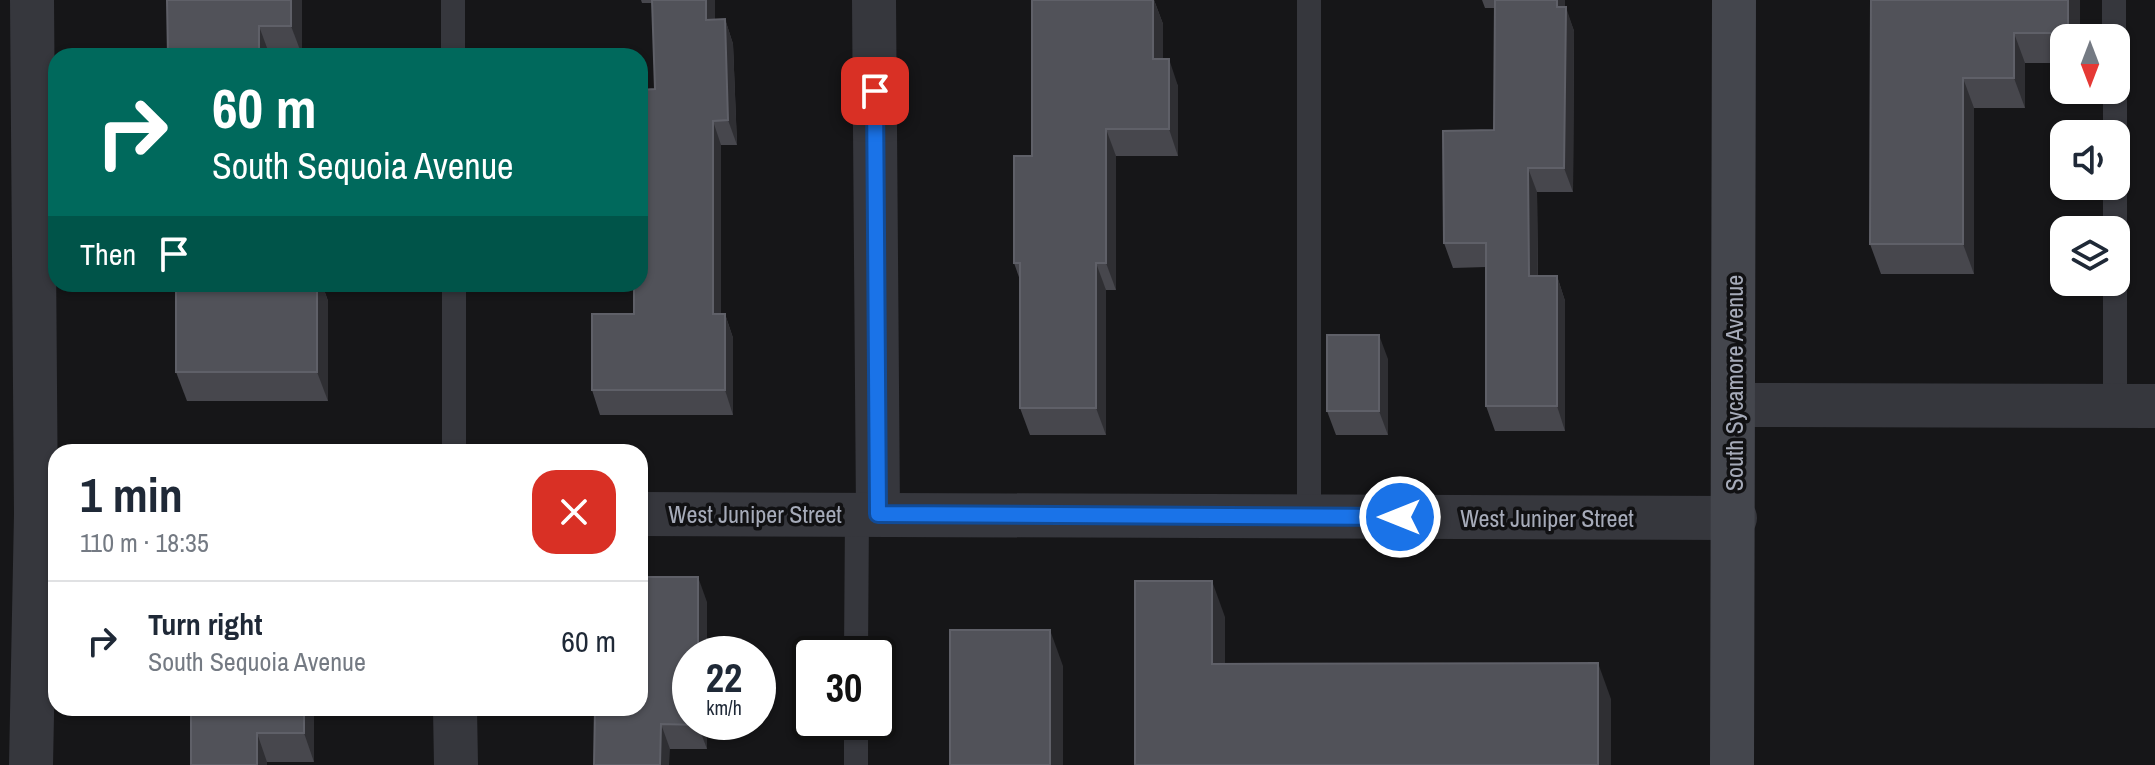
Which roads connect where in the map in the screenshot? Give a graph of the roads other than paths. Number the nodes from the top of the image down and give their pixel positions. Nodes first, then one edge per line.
1 (32, 0) edge
2 (453, 0) edge
3 (874, 0) edge
4 (1309, 0) edge
5 (1734, 0) edge
6 (2114, 0) edge
7 (2114, 24) edge
8 (453, 48) edge
9 (454, 292) edge
10 (2117, 296) edge
11 (1734, 405) junction
12 (2135, 406) edge
13 (454, 444) edge
14 (31, 514) edge
15 (648, 514) edge
16 (867, 514) junction
17 (1309, 517) junction
18 (1735, 518) junction
19 (857, 636) edge
20 (455, 716) edge
21 (856, 740) edge
22 (31, 765) edge
23 (456, 765) edge
24 (856, 765) edge
25 (1732, 765) edge

1 - 14 street
2 - 8 lane
3 - 16 street
4 - 17 lane
5 - 11 street, South Sycamore Avenue
6 - 7 lane
9 - 13 lane
10 - 12 lane
11 - 12 street
11 - 18 street, South Sycamore Avenue
14 - 22 street
15 - 16 street, West Juniper Street
16 - 17 street, West Juniper Street
16 - 19 lane
17 - 18 street, West Juniper Street
18 - 25 street, South Sycamore Avenue
20 - 23 street
21 - 24 lane

